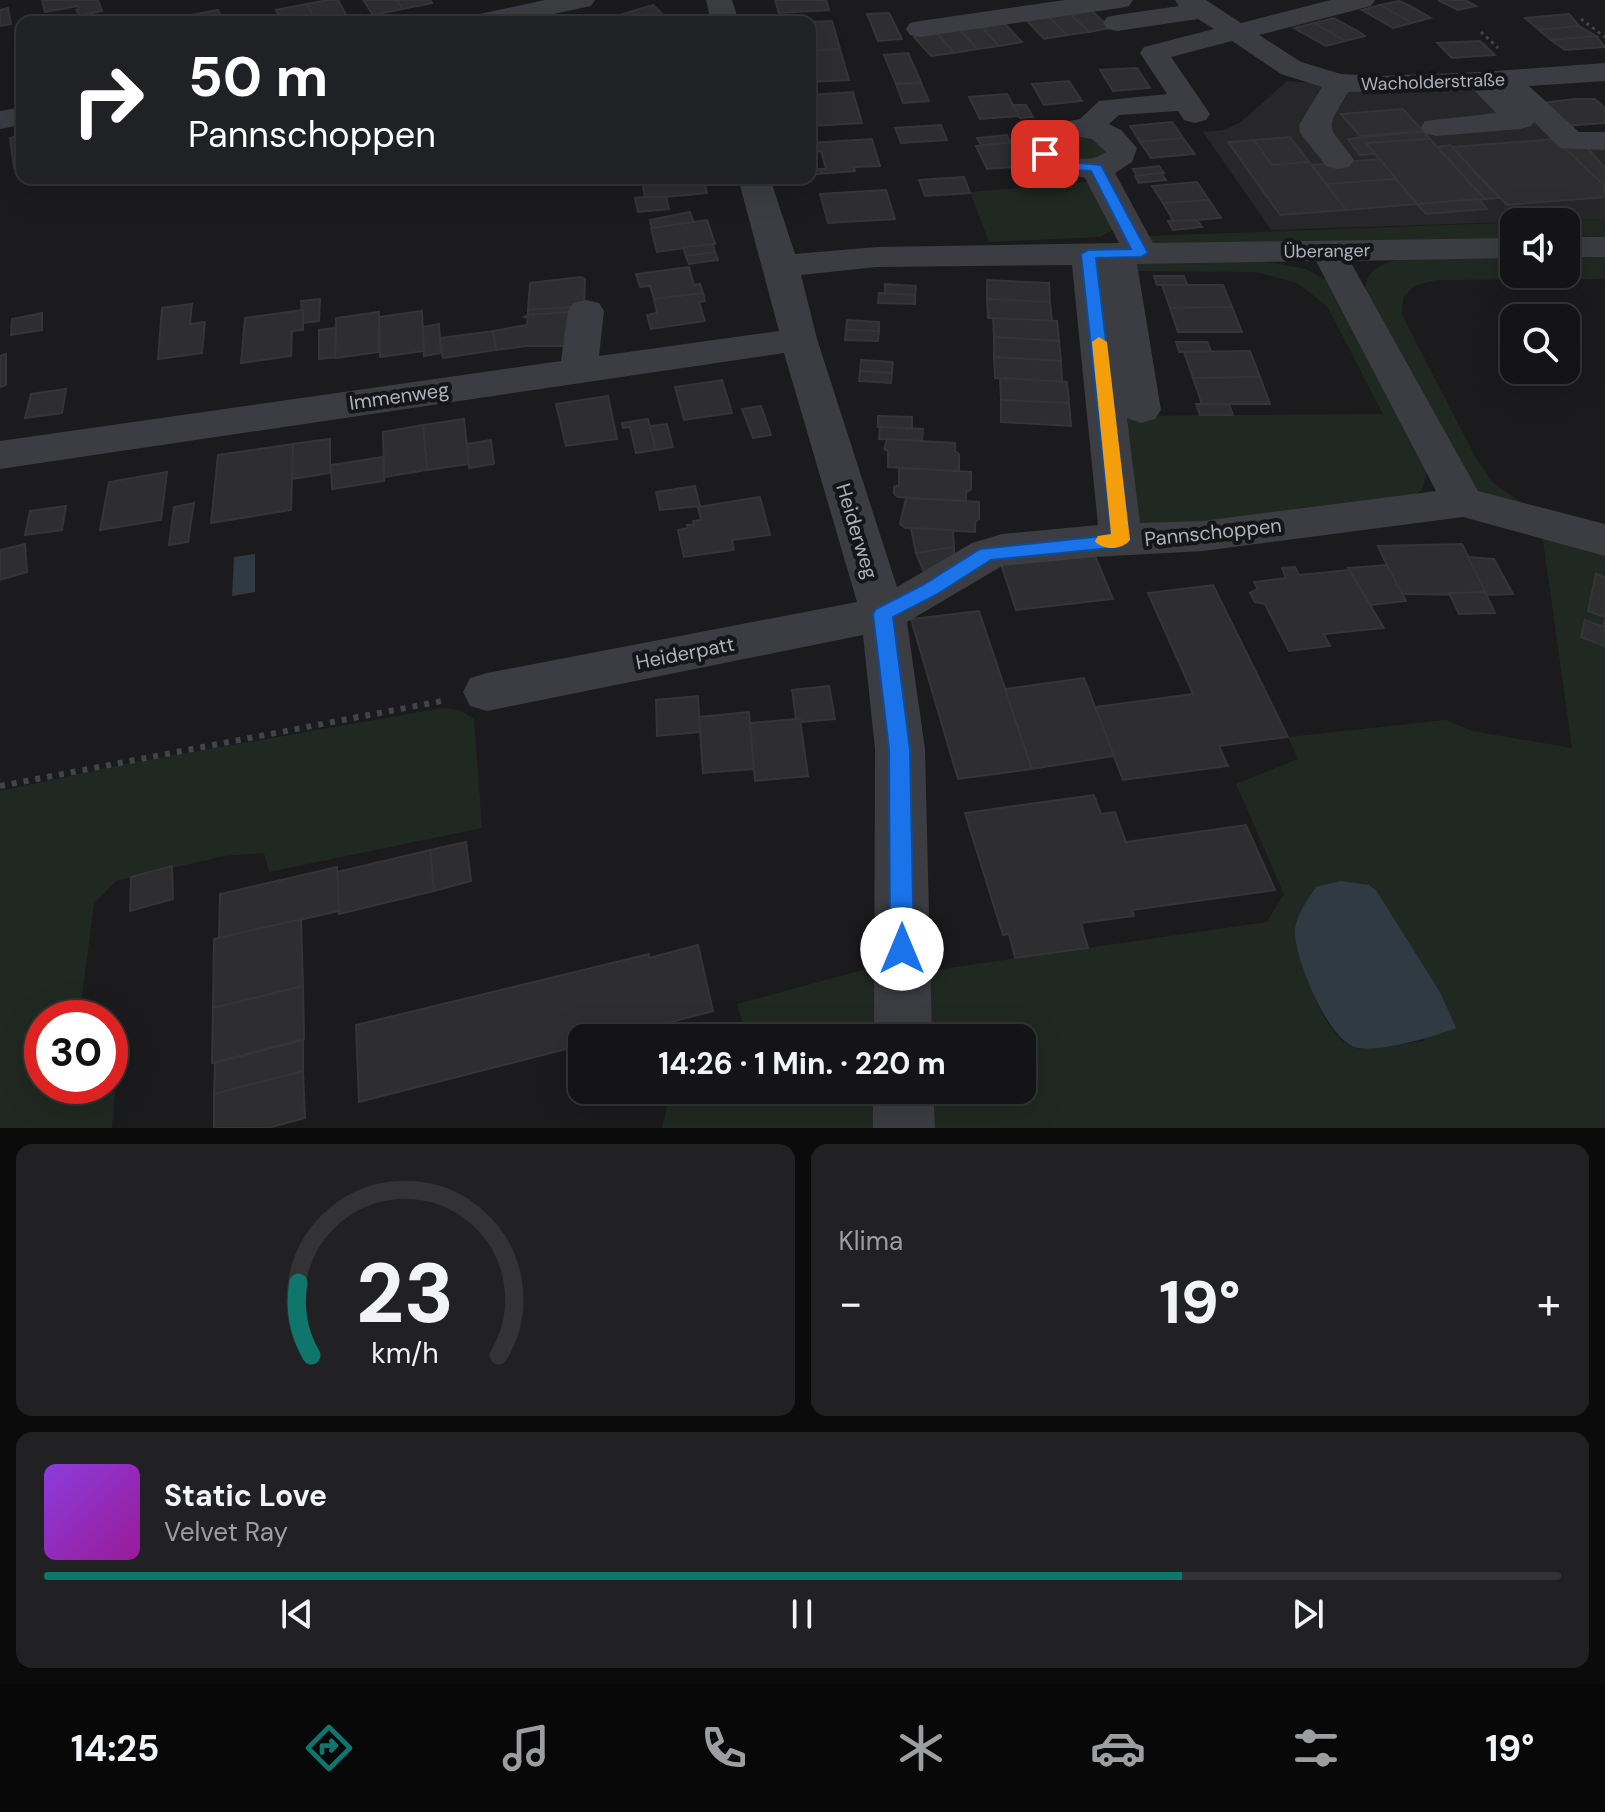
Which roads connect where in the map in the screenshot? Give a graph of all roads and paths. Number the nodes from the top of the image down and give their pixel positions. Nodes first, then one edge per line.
1 (582, 0) edge
2 (1362, 0) edge
3 (1196, 5) edge
4 (1118, 12) edge
5 (508, 16) edge
6 (1581, 19) dead end
7 (920, 29) dead end
8 (1238, 33) junction
9 (1605, 37) edge
10 (1605, 72) edge
11 (1493, 80) junction
12 (1339, 83) junction
13 (1436, 127) dead end
14 (1088, 128) junction
15 (1605, 141) edge
16 (1338, 160) dead end
17 (1096, 168) junction
18 (756, 184) edge
19 (1580, 247) edge
20 (1605, 247) edge
21 (1500, 248) edge
22 (1328, 251) junction
23 (1116, 253) junction
24 (781, 266) junction
25 (586, 311) dead end
26 (799, 339) junction
27 (579, 370) junction
28 (1141, 410) dead end
29 (0, 455) edge
30 (1463, 502) junction
31 (1121, 540) junction
32 (1605, 540) edge
33 (883, 614) junction
34 (487, 692) joint
35 (0, 786) edge
36 (903, 1024) edge
37 (903, 1104) edge
38 (904, 1128) edge

1 - 5 street
2 - 8 street
3 - 4 street
3 - 8 street, Wacholderstraße
4 - 7 street
6 - 9 path
8 - 12 street, Wacholderstraße
8 - 14 street
10 - 11 street, Wacholderstraße
11 - 12 street, Wacholderstraße
11 - 13 street
11 - 15 street
12 - 16 street
14 - 17 street
14 - 17 street
17 - 23 street
18 - 24 street, Heiderweg
19 - 20 street
21 - 22 street, Überanger
22 - 23 street, Überanger
22 - 30 street
23 - 24 street, Überanger
23 - 28 street
23 - 31 street
24 - 26 street, Heiderweg
25 - 27 street
26 - 27 street, Immenweg
26 - 33 street, Heiderweg
27 - 29 street, Immenweg
30 - 31 street, Pannschoppen
30 - 32 street, Pannschoppen
31 - 33 street, Pannschoppen
33 - 34 street, Heiderpatt
33 - 36 street, Heiderweg
34 - 35 path
37 - 38 street

